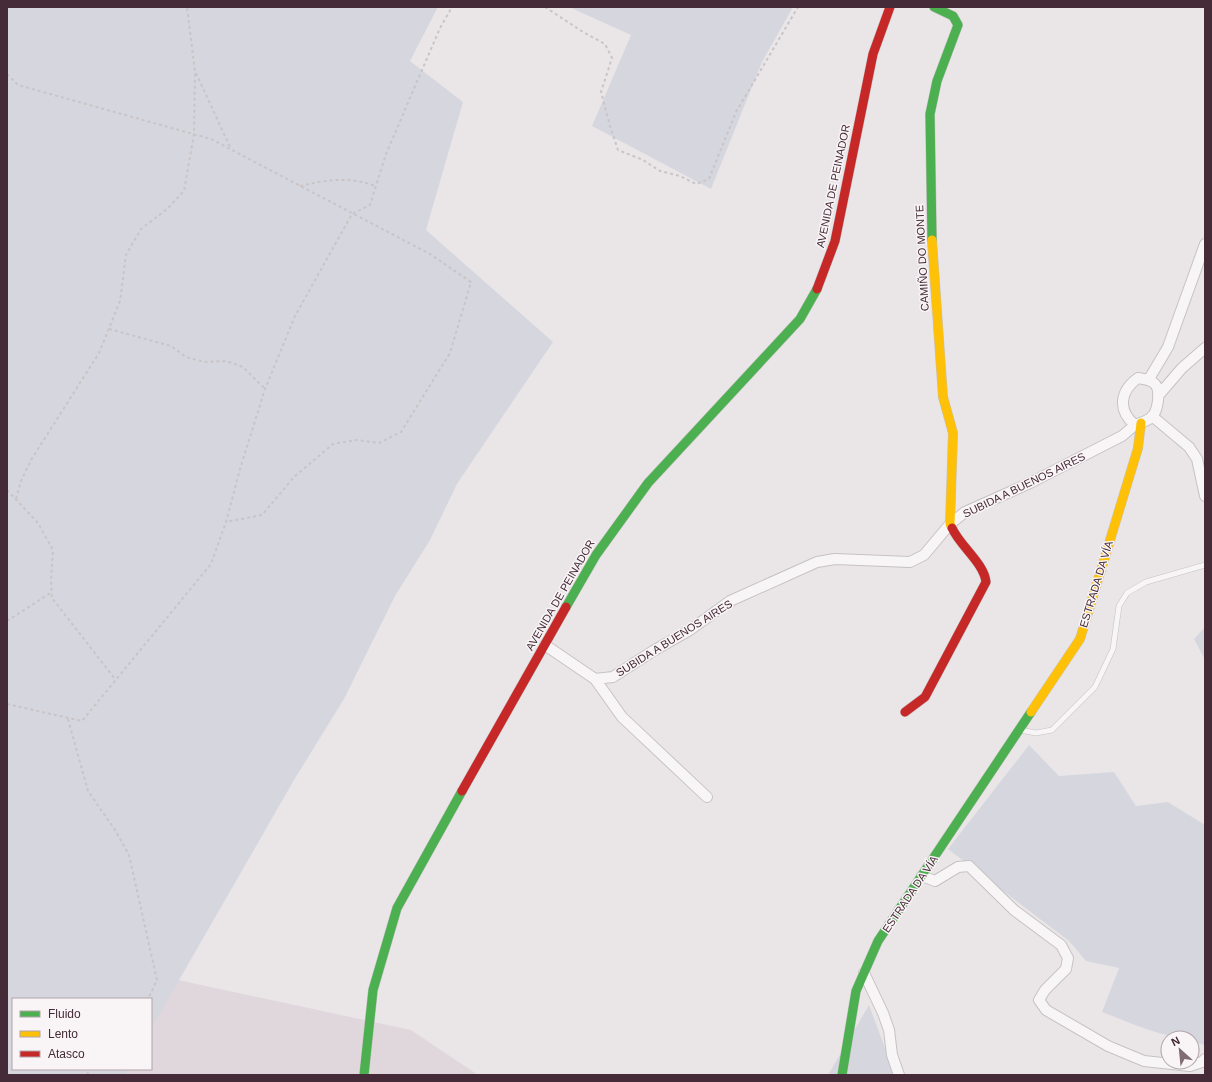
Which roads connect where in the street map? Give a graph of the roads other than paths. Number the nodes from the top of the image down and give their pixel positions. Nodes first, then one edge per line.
1 (890, 7) edge
2 (934, 7) edge
3 (1205, 244) edge
4 (1205, 348) edge
5 (1149, 379) junction
6 (1158, 396) junction
7 (1152, 416) junction
8 (1138, 424) junction
9 (1205, 496) edge
10 (950, 524) junction
11 (1205, 565) edge
12 (545, 645) junction
13 (595, 679) junction
14 (905, 712) dead end
15 (1019, 730) junction
16 (707, 797) dead end
17 (922, 876) junction
18 (864, 973) junction
19 (1205, 1059) edge
20 (364, 1075) edge
21 (842, 1075) edge
22 (898, 1075) edge

1 - 12 street, AVENIDA DE PEINADOR
2 - 10 street, CAMIÑO DO MONTE
3 - 5 street
4 - 6 street
5 - 6 street
5 - 8 street
6 - 7 street
7 - 8 street
7 - 9 street
8 - 10 street, SUBIDA A BUENOS AIRES
8 - 15 street, ESTRADA DA VÍA
10 - 13 street, SUBIDA A BUENOS AIRES
10 - 14 street
11 - 15 lane
12 - 13 street
12 - 20 street, AVENIDA DE PEINADOR
13 - 16 street
15 - 17 street, ESTRADA DA VÍA
17 - 18 street, ESTRADA DA VÍA
17 - 19 street
18 - 21 street, ESTRADA DA VÍA
18 - 22 street

